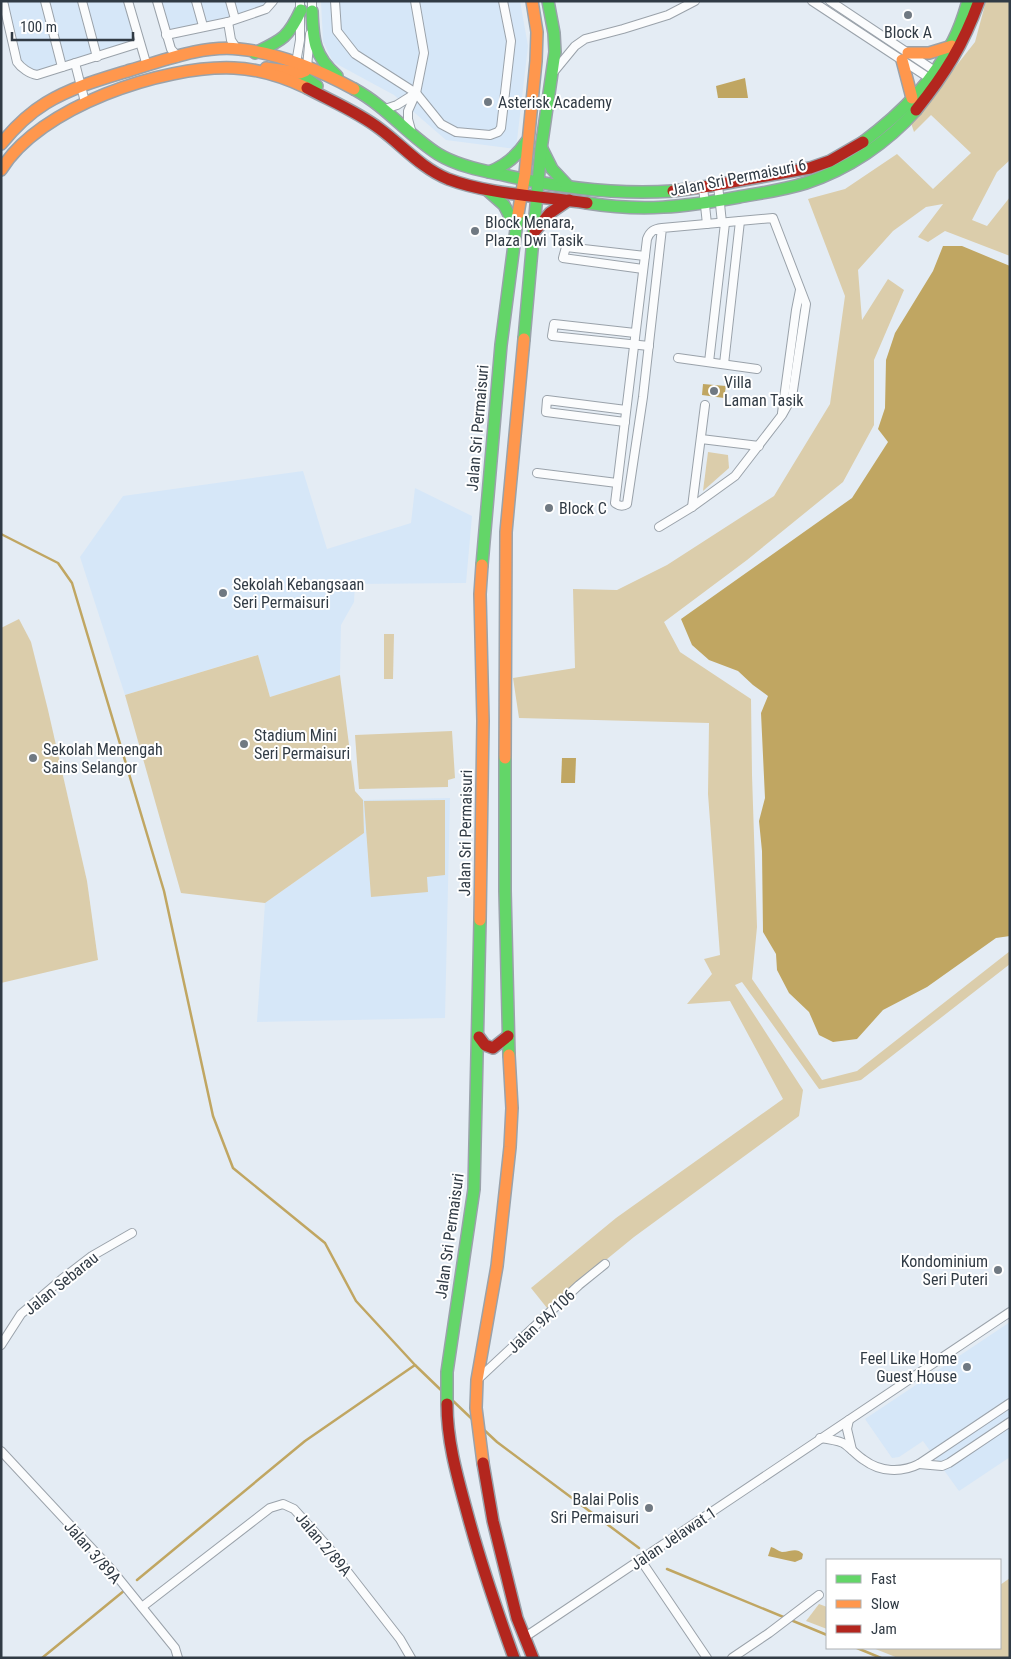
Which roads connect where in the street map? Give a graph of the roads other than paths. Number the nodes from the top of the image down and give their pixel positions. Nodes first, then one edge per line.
1 (2, 1) edge
2 (45, 1) edge
3 (82, 1) edge
4 (128, 1) edge
5 (157, 1) edge
6 (196, 1) edge
7 (230, 1) edge
8 (273, 1) edge
9 (335, 1) edge
10 (415, 1) edge
11 (503, 1) edge
12 (532, 1) edge
13 (548, 1) edge
14 (695, 1) edge
15 (812, 1) edge
16 (830, 1) edge
17 (968, 1) edge
18 (979, 1) edge
19 (306, 6) edge
20 (231, 20) junction
21 (203, 26) junction
22 (166, 35) junction
23 (139, 43) junction
24 (952, 46) junction
25 (237, 49) junction
26 (255, 53) junction
27 (905, 56) junction
28 (97, 57) junction
29 (178, 57) junction
30 (75, 63) junction
31 (147, 66) junction
32 (62, 67) junction
33 (233, 68) junction
34 (301, 68) junction
35 (551, 75) junction
36 (933, 79) junction
37 (81, 87) junction
38 (357, 91) junction
39 (416, 93) junction
40 (912, 98) junction
41 (85, 102) junction
42 (385, 109) junction
43 (379, 128) junction
44 (412, 134) junction
45 (528, 140) junction
46 (1, 144) edge
47 (542, 149) junction
48 (1, 170) edge
49 (487, 173) junction
50 (524, 180) junction
51 (539, 182) junction
52 (718, 185) junction
53 (568, 186) junction
54 (703, 187) junction
55 (485, 189) junction
56 (521, 194) junction
57 (538, 196) junction
58 (570, 200) junction
59 (721, 206) junction
60 (706, 208) junction
61 (740, 221) junction
62 (724, 223) junction
63 (708, 224) junction
64 (515, 228) junction
65 (662, 228) junction
66 (534, 232) junction
67 (644, 256) junction
68 (643, 269) junction
69 (635, 333) junction
70 (634, 345) junction
71 (648, 346) junction
72 (678, 358) dead end
73 (708, 362) junction
74 (724, 364) junction
75 (757, 369) dead end
76 (705, 405) dead end
77 (626, 410) junction
78 (625, 422) junction
79 (701, 439) junction
80 (759, 446) junction
81 (537, 473) dead end
82 (617, 483) junction
83 (692, 507) junction
84 (659, 527) dead end
85 (505, 713) junction
86 (484, 721) junction
87 (508, 1036) junction
88 (479, 1037) junction
89 (132, 1232) dead end
90 (605, 1264) dead end
91 (1010, 1312) edge
92 (1, 1345) edge
93 (477, 1380) junction
94 (1010, 1403) edge
95 (848, 1420) junction
96 (1010, 1422) edge
97 (820, 1438) junction
98 (852, 1450) junction
99 (1, 1451) edge
100 (919, 1464) junction
101 (493, 1521) junction
102 (472, 1527) junction
103 (640, 1559) junction
104 (819, 1595) dead end
105 (142, 1607) junction
106 (502, 1627) junction
107 (525, 1637) junction
108 (178, 1658) edge
109 (411, 1658) edge
110 (514, 1658) edge
111 (518, 1658) edge
112 (533, 1658) edge
113 (707, 1658) edge
114 (732, 1658) edge

1 - 32 street
2 - 32 street
3 - 28 street
4 - 23 street
5 - 22 street
6 - 21 street
7 - 20 street
8 - 20 street
9 - 39 street
10 - 39 street
11 - 39 street
12 - 45 street, Jalan Sri Permaisuri
13 - 35 street
14 - 35 street
15 - 27 street
16 - 27 street
17 - 24 street, Jalan Sri Permaisuri 6
18 - 36 street, Jalan Sri Permaisuri 6
19 - 26 street
19 - 34 street
19 - 34 street
19 - 38 street
20 - 21 street
20 - 25 street
21 - 22 street
22 - 29 street
23 - 28 street
23 - 31 street
24 - 27 street
24 - 36 street, Jalan Sri Permaisuri 6
25 - 26 street
25 - 29 street
26 - 34 street
27 - 36 street
27 - 40 street
28 - 30 street
29 - 31 street
30 - 32 street
30 - 37 street
31 - 37 street
33 - 34 street
33 - 41 street
33 - 43 street
34 - 38 street
34 - 43 street
35 - 47 street
36 - 40 street, Jalan Sri Permaisuri 6
36 - 59 street, Jalan Sri Permaisuri 6
37 - 41 street
37 - 46 street
38 - 42 street, Jalan Sri Permaisuri 6
39 - 42 street
39 - 44 street
40 - 52 street, Jalan Sri Permaisuri 6
41 - 48 street
42 - 44 street, Jalan Sri Permaisuri 6
43 - 55 street, Jalan Sri Permaisuri 6
44 - 49 street, Jalan Sri Permaisuri 6
45 - 49 street
45 - 50 street, Jalan Sri Permaisuri
47 - 51 street
47 - 53 street
49 - 50 street, Jalan Sri Permaisuri 6
50 - 51 street, Jalan Sri Permaisuri 6
50 - 56 street, Jalan Sri Permaisuri
51 - 53 street, Jalan Sri Permaisuri 6
51 - 57 street
52 - 54 street, Jalan Sri Permaisuri 6
52 - 59 street
53 - 54 street, Jalan Sri Permaisuri 6
54 - 60 street
55 - 56 street, Jalan Sri Permaisuri 6
55 - 64 street
56 - 57 street, Jalan Sri Permaisuri 6
56 - 64 street, Jalan Sri Permaisuri
57 - 58 street, Jalan Sri Permaisuri 6
57 - 66 street
58 - 60 street, Jalan Sri Permaisuri 6
58 - 66 street
59 - 60 street, Jalan Sri Permaisuri 6
59 - 62 street
60 - 63 street
61 - 62 street
61 - 74 street
61 - 80 street
62 - 63 street
62 - 73 street
63 - 65 street
64 - 86 street, Jalan Sri Permaisuri
65 - 67 street
65 - 71 street
66 - 85 street
67 - 68 street
67 - 68 street
68 - 69 street
69 - 70 street
69 - 70 street
70 - 71 street
70 - 77 street
71 - 82 street
72 - 73 street
73 - 74 street
74 - 75 street
76 - 79 street
77 - 78 street
77 - 78 street
78 - 82 street
79 - 80 street
79 - 83 street
80 - 83 street
81 - 82 street
83 - 84 street
85 - 86 street
85 - 87 street
86 - 88 street, Jalan Sri Permaisuri
87 - 88 street
87 - 93 street
88 - 102 street, Jalan Sri Permaisuri
89 - 92 street, Jalan Sebarau
90 - 93 street, Jalan 9A/106
91 - 95 street, Jalan Jelawat 1
93 - 101 street
94 - 100 street
95 - 97 street, Jalan Jelawat 1
95 - 98 street
96 - 100 street
97 - 98 street
97 - 103 street, Jalan Jelawat 1
98 - 100 street
99 - 105 street, Jalan 3/89A
101 - 102 street
101 - 107 street
102 - 106 street, Jalan Sri Permaisuri
103 - 107 street, Jalan Jelawat 1
103 - 113 street
104 - 114 street
105 - 108 street, Jalan 3/89A
105 - 109 street, Jalan 2/89A
106 - 107 street
106 - 110 street, Jalan Sri Permaisuri
107 - 111 street
107 - 112 street

